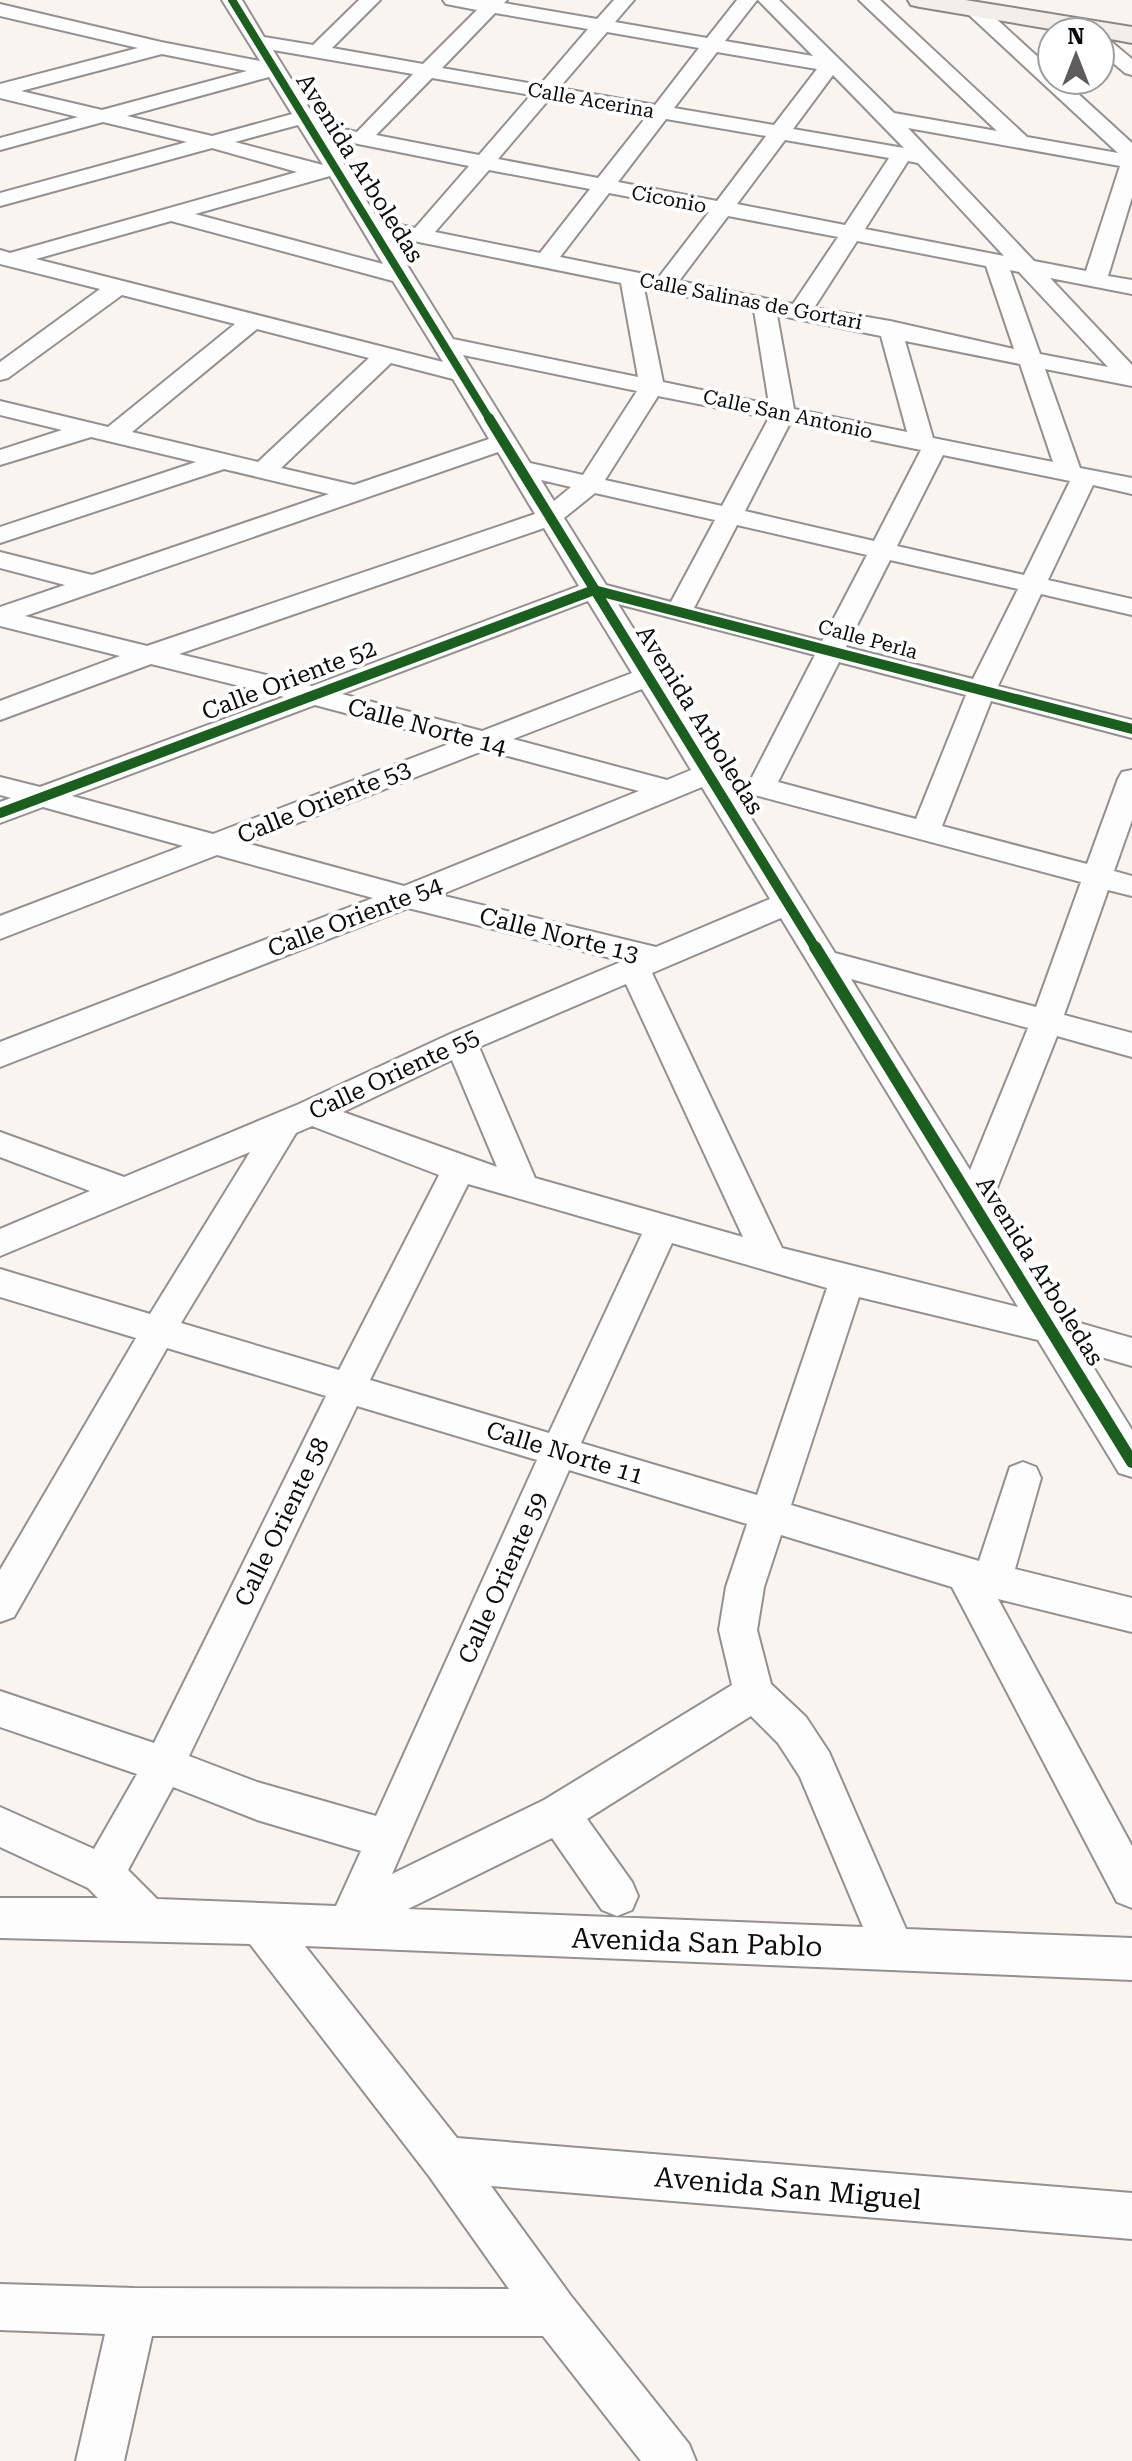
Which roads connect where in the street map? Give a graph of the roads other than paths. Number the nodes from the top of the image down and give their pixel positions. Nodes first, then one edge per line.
1 (370, 0) edge
2 (453, 0) edge
3 (624, 0) edge
4 (747, 0) edge
5 (768, 0) edge
6 (869, 0) edge
7 (920, 0) edge
8 (1015, 0) edge
9 (238, 3) edge
10 (494, 3) edge
11 (974, 9) junction
12 (0, 10) edge
13 (1132, 18) edge
14 (1036, 22) edge
15 (602, 26) junction
16 (256, 41) junction
17 (713, 46) junction
18 (161, 48) junction
19 (318, 51) junction
20 (1116, 55) edge
21 (830, 65) junction
22 (1132, 69) edge
23 (273, 70) junction
24 (428, 71) junction
25 (0, 91) edge
26 (545, 91) junction
27 (661, 112) junction
28 (103, 116) junction
29 (887, 118) junction
30 (307, 123) junction
31 (778, 133) junction
32 (361, 139) junction
33 (1019, 141) junction
34 (212, 142) junction
35 (0, 144) edge
36 (902, 155) junction
37 (925, 158) junction
38 (1132, 162) edge
39 (483, 163) junction
40 (328, 170) junction
41 (604, 186) junction
42 (0, 200) edge
43 (722, 209) junction
44 (172, 214) junction
45 (370, 226) junction
46 (851, 234) junction
47 (420, 236) junction
48 (3, 260) edge
49 (546, 260) junction
50 (996, 262) junction
51 (1027, 268) junction
52 (401, 276) junction
53 (631, 277) junction
54 (1095, 280) junction
55 (666, 284) junction
56 (118, 287) junction
57 (1132, 287) edge
58 (764, 303) junction
59 (801, 310) junction
60 (253, 321) junction
61 (890, 328) junction
62 (443, 344) junction
63 (386, 355) junction
64 (1029, 358) junction
65 (0, 373) edge
66 (461, 374) junction
67 (1132, 379) edge
68 (652, 387) junction
69 (0, 408) edge
70 (783, 414) junction
71 (102, 432) junction
72 (503, 442) junction
73 (929, 443) junction
74 (0, 458) edge
75 (221, 462) junction
76 (520, 468) junction
77 (263, 471) junction
78 (1077, 474) junction
79 (589, 485) junction
80 (1132, 486) edge
81 (352, 492) junction
82 (729, 516) junction
83 (550, 517) junction
84 (0, 535) edge
85 (883, 549) junction
86 (0, 560) edge
87 (94, 584) junction
88 (1032, 585) junction
89 (594, 590) junction
90 (1132, 607) edge
91 (679, 612) junction
92 (0, 617) edge
93 (831, 650) junction
94 (148, 655) junction
95 (648, 677) junction
96 (982, 690) junction
97 (312, 695) junction
98 (0, 711) edge
99 (1132, 729) edge
100 (477, 741) junction
101 (1132, 779) edge
102 (0, 786) edge
103 (715, 786) junction
104 (761, 787) junction
105 (669, 790) junction
106 (42, 797) junction
107 (0, 813) edge
108 (925, 832) junction
109 (215, 846) junction
110 (1096, 876) junction
111 (1132, 886) edge
112 (406, 897) junction
113 (787, 904) junction
114 (0, 928) edge
115 (822, 960) junction
116 (645, 963) junction
117 (1047, 1020) junction
118 (461, 1042) junction
119 (1132, 1045) edge
120 (0, 1055) edge
121 (298, 1118) junction
122 (0, 1144) edge
123 (459, 1169) junction
124 (522, 1187) junction
125 (123, 1190) junction
126 (973, 1205) junction
127 (662, 1228) junction
128 (1, 1242) edge
129 (770, 1258) junction
130 (847, 1280) junction
131 (0, 1283) edge
132 (1052, 1329) junction
133 (158, 1331) junction
134 (1132, 1352) edge
135 (348, 1388) junction
136 (559, 1451) junction
137 (1132, 1462) edge
138 (1023, 1478) dead end
139 (770, 1514) junction
140 (979, 1576) junction
141 (0, 1605) edge
142 (1132, 1615) edge
143 (754, 1693) junction
144 (0, 1709) edge
145 (164, 1765) junction
146 (559, 1814) junction
147 (0, 1826) edge
148 (387, 1839) junction
149 (103, 1874) junction
150 (1132, 1888) edge
151 (617, 1896) dead end
152 (0, 1918) edge
153 (148, 1919) junction
154 (351, 1922) junction
155 (262, 1925) junction
156 (894, 1950) junction
157 (1132, 1959) edge
158 (445, 2160) junction
159 (1132, 2216) edge
160 (0, 2307) edge
161 (134, 2312) junction
162 (554, 2313) junction
163 (100, 2461) edge
164 (672, 2461) edge

1 - 19 street
2 - 10 street
3 - 15 street
4 - 17 street
5 - 21 street
6 - 33 street
7 - 11 main road
8 - 13 main road
9 - 16 street, Avenida Arboledas
10 - 15 street
10 - 24 street
11 - 14 main road
11 - 38 street
12 - 18 street
15 - 17 street
15 - 26 street
16 - 19 street, Calle Acerina
16 - 23 street, Avenida Arboledas
17 - 21 street
17 - 27 street
18 - 23 street
18 - 25 street
19 - 24 street, Calle Acerina
20 - 22 street
21 - 29 street
21 - 31 street
23 - 28 street
23 - 30 street, Avenida Arboledas
24 - 26 street, Calle Acerina
24 - 32 street
25 - 28 street
26 - 27 street, Calle Acerina
26 - 39 street
27 - 31 street, Calle Acerina
27 - 41 street
28 - 34 street
28 - 35 street
29 - 33 street
29 - 37 street
30 - 32 street, Ciconio
30 - 34 street
30 - 40 street, Avenida Arboledas
31 - 36 street, Calle Acerina
31 - 43 street
32 - 39 street, Ciconio
33 - 38 street
34 - 40 street
34 - 42 street
36 - 37 street, Calle Acerina
36 - 46 street
37 - 51 street
38 - 54 street
39 - 41 street, Ciconio
39 - 47 street
40 - 44 street
40 - 45 street, Avenida Arboledas
41 - 43 street, Ciconio
41 - 49 street
43 - 46 street, Ciconio
43 - 55 street
44 - 48 street
44 - 52 street
45 - 47 street, Calle Salinas de Gortari
45 - 52 street, Avenida Arboledas
46 - 50 street, Ciconio
46 - 59 street
47 - 49 street, Calle Salinas de Gortari
48 - 56 street
49 - 53 street, Calle Salinas de Gortari
50 - 51 street, Ciconio
50 - 64 street
51 - 54 street, Ciconio
51 - 67 street
52 - 62 street, Avenida Arboledas
53 - 55 street, Calle Salinas de Gortari
53 - 68 street
54 - 57 street, Ciconio
55 - 58 street, Calle Salinas de Gortari
56 - 60 street
56 - 65 street
58 - 59 street, Calle Salinas de Gortari
58 - 70 street
59 - 61 street, Calle Salinas de Gortari
60 - 63 street
60 - 71 street
61 - 64 street, Calle Salinas de Gortari
61 - 73 street
62 - 66 street, Avenida Arboledas
62 - 68 street, Calle San Antonio
63 - 66 street
63 - 77 street
64 - 67 street, Calle Salinas de Gortari
64 - 78 street
66 - 72 street, Avenida Arboledas
68 - 70 street, Calle San Antonio
68 - 79 street
69 - 71 street
70 - 73 street, Calle San Antonio
70 - 82 street
71 - 74 street
71 - 75 street
72 - 76 street, Avenida Arboledas
72 - 81 street
73 - 78 street, Calle San Antonio
73 - 85 street
75 - 77 street
75 - 84 street
76 - 79 street
76 - 83 street, Avenida Arboledas
77 - 81 street
78 - 80 street, Calle San Antonio
78 - 88 street
79 - 82 street
79 - 83 street
81 - 87 street
82 - 85 street
82 - 91 street
83 - 89 street, Avenida Arboledas
83 - 94 street
85 - 88 street
85 - 93 street
86 - 87 street
87 - 92 street
88 - 90 street
88 - 96 street
89 - 91 street, Calle Perla
89 - 95 street, Avenida Arboledas
89 - 97 street, Calle Oriente 52
91 - 93 street, Calle Perla
92 - 94 street, Calle Norte 14
93 - 96 street, Calle Perla
93 - 104 street
94 - 97 street, Calle Norte 14
94 - 98 street
95 - 100 street, Calle Oriente 53
95 - 103 street, Avenida Arboledas
96 - 99 street, Calle Perla
96 - 108 street
97 - 100 street, Calle Norte 14
97 - 106 street, Calle Oriente 52
100 - 105 street, Calle Norte 14
100 - 109 street, Calle Oriente 53
101 - 110 street
102 - 106 street, Calle Norte 13
103 - 104 street, Calle Oriente 54
103 - 105 street, Calle Oriente 54
103 - 113 street, Avenida Arboledas
104 - 108 street
105 - 112 street, Calle Oriente 54
106 - 107 street, Calle Oriente 52
106 - 109 street, Calle Norte 13
108 - 110 street
109 - 112 street, Calle Norte 13
109 - 114 street, Calle Oriente 53
110 - 111 street
110 - 117 street
112 - 116 street, Calle Norte 13
112 - 120 street, Calle Oriente 54
113 - 115 street, Avenida Arboledas
113 - 116 street, Calle Oriente 55
115 - 117 street
115 - 126 street, Avenida Arboledas
116 - 118 street, Calle Oriente 55
116 - 129 street, Calle Norte 13
117 - 119 street
117 - 126 street
118 - 121 street, Calle Oriente 55
118 - 124 street
121 - 123 street
121 - 125 street, Calle Oriente 55
121 - 133 street
122 - 125 street
123 - 124 street
123 - 135 street, Calle Oriente 58
124 - 127 street
125 - 128 street, Calle Oriente 55
126 - 132 street, Avenida Arboledas
127 - 129 street
127 - 136 street, Calle Oriente 59
129 - 130 street
130 - 132 street
130 - 139 street
131 - 133 street, Calle Norte 11
132 - 134 street
132 - 137 street, Avenida Arboledas
133 - 135 street, Calle Norte 11
133 - 141 street
135 - 136 street, Calle Norte 11
135 - 145 street, Calle Oriente 58
136 - 139 street, Calle Norte 11
136 - 148 street, Calle Oriente 59
138 - 140 street
139 - 140 street, Calle Norte 11
139 - 143 street
140 - 142 street, Calle Norte 11
140 - 150 street
143 - 146 street
143 - 156 street
144 - 145 street
145 - 148 street
145 - 149 street, Calle Oriente 58
146 - 151 street
146 - 154 street
147 - 149 street
148 - 154 street, Calle Oriente 59
149 - 153 street
152 - 153 street, Avenida San Pablo
153 - 155 street, Avenida San Pablo
154 - 155 street, Avenida San Pablo
154 - 156 street, Avenida San Pablo
155 - 158 street
156 - 157 street, Avenida San Pablo
158 - 159 street, Avenida San Miguel
158 - 162 street
160 - 161 street
161 - 162 street
161 - 163 street
162 - 164 street

